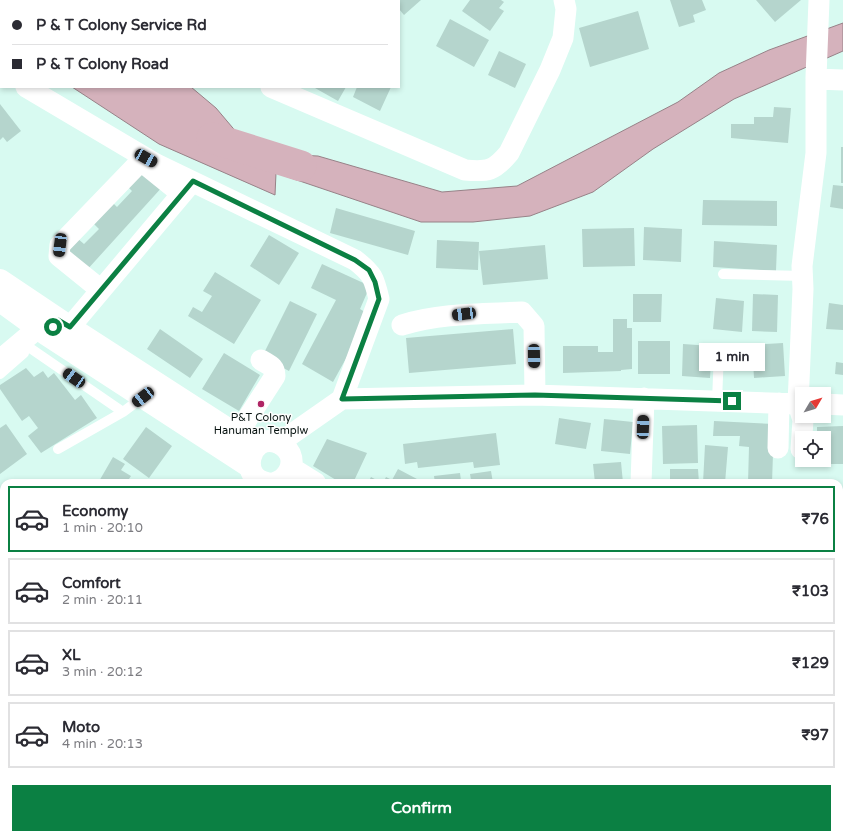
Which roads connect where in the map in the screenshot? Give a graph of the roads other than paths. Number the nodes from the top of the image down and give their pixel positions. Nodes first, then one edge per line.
1 (564, 0) edge
2 (818, 3) edge
3 (816, 78) junction
4 (843, 80) edge
5 (28, 88) edge
6 (273, 88) edge
7 (187, 187) junction
8 (723, 274) dead end
9 (803, 276) junction
10 (0, 280) edge
11 (101, 290) junction
12 (0, 301) edge
13 (402, 324) dead end
14 (49, 332) junction
15 (719, 352) dead end
16 (0, 360) edge
17 (261, 360) dead end
18 (0, 374) edge
19 (535, 395) junction
20 (143, 397) junction
21 (644, 398) junction
22 (342, 399) junction
23 (717, 401) junction
24 (793, 403) edge
25 (831, 404) edge
26 (843, 405) edge
27 (123, 412) junction
28 (802, 431) edge
29 (237, 435) junction
30 (280, 444) junction
31 (778, 448) dead end
32 (58, 449) dead end
33 (253, 457) junction
34 (257, 479) edge
35 (280, 479) edge
36 (641, 479) edge

1 - 6 street
2 - 3 street
3 - 4 street
3 - 9 street
5 - 7 street
7 - 11 street
7 - 11 street
7 - 22 street
8 - 9 lane
9 - 24 street
10 - 14 street
11 - 14 street
12 - 14 street
13 - 19 street
14 - 16 street
14 - 18 lane
14 - 20 street
14 - 27 lane
14 - 29 street
15 - 23 lane
17 - 29 street
19 - 21 street
19 - 22 street
20 - 27 lane
20 - 33 street
21 - 23 street
21 - 36 street
22 - 30 street
23 - 24 street
24 - 28 street
24 - 31 street
25 - 26 street
27 - 32 lane
29 - 33 street
30 - 33 street
30 - 35 street
33 - 34 street

